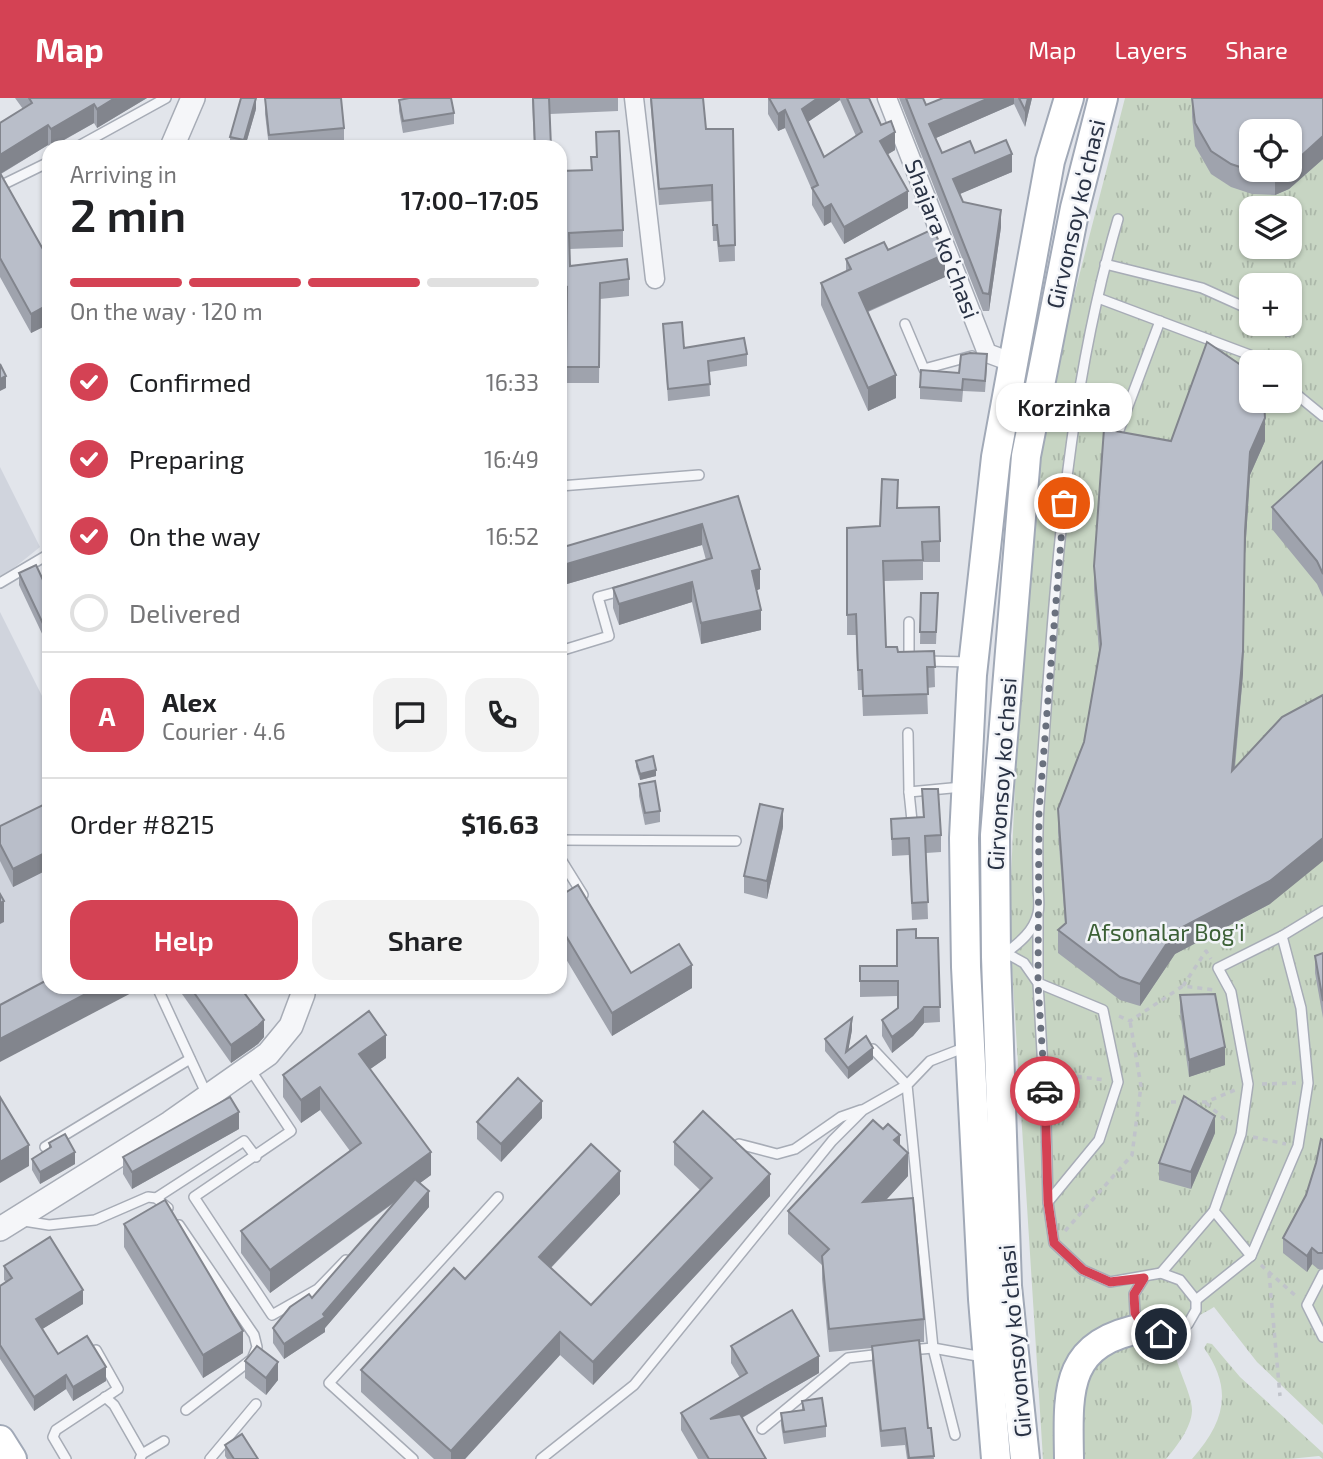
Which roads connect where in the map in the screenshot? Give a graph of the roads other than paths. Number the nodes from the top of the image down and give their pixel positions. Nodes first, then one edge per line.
1 (166, 98) edge
2 (193, 98) edge
3 (634, 98) edge
4 (887, 98) edge
5 (1069, 98) edge
6 (1103, 98) edge
7 (90, 140) edge
8 (175, 140) edge
9 (42, 165) edge
10 (0, 186) edge
11 (1118, 219) dead end
12 (1105, 264) junction
13 (655, 279) dead end
14 (1098, 298) junction
15 (1239, 305) edge
16 (1160, 321) junction
17 (905, 324) dead end
18 (1239, 351) edge
19 (987, 353) junction
20 (1014, 363) junction
21 (1302, 398) edge
22 (1323, 416) edge
23 (1118, 433) edge
24 (699, 475) dead end
25 (567, 485) edge
26 (42, 558) edge
27 (0, 583) edge
28 (638, 586) edge
29 (909, 622) dead end
30 (567, 649) edge
31 (973, 662) junction
32 (908, 733) dead end
33 (967, 786) junction
34 (909, 792) junction
35 (912, 821) edge
36 (567, 840) edge
37 (736, 841) dead end
38 (567, 869) edge
39 (587, 902) edge
40 (1323, 911) edge
41 (1038, 912) junction
42 (1282, 936) junction
43 (1001, 955) junction
44 (966, 967) junction
45 (1038, 984) junction
46 (159, 994) edge
47 (303, 994) edge
48 (1000, 1042) junction
49 (971, 1045) junction
50 (873, 1049) edge
51 (190, 1059) junction
52 (249, 1067) junction
53 (907, 1085) junction
54 (207, 1097) junction
55 (863, 1110) junction
56 (739, 1144) edge
57 (45, 1147) edge
58 (256, 1157) junction
59 (498, 1197) dead end
60 (156, 1198) junction
61 (1048, 1202) junction
62 (1214, 1210) junction
63 (8, 1225) edge
64 (352, 1254) edge
65 (1251, 1256) junction
66 (1161, 1273) junction
67 (1323, 1274) edge
68 (1144, 1278) junction
69 (1196, 1300) junction
70 (1144, 1328) junction
71 (1323, 1337) edge
72 (933, 1348) junction
73 (96, 1350) edge
74 (988, 1358) junction
75 (105, 1397) junction
76 (256, 1404) dead end
77 (186, 1410) dead end
78 (762, 1429) dead end
79 (956, 1435) dead end
80 (0, 1440) edge
81 (164, 1441) dead end
82 (141, 1456) edge
83 (12, 1459) edge
84 (66, 1459) edge
85 (210, 1459) edge
86 (413, 1459) edge
87 (541, 1459) edge
88 (996, 1459) edge
89 (1025, 1459) edge
90 (1069, 1459) edge

1 - 7 lane
2 - 8 street
3 - 13 street
4 - 19 street, Shajara koʻchasi
5 - 20 main road, Girvonsoy koʻchasi
6 - 43 main road, Girvonsoy koʻchasi
9 - 10 lane
11 - 12 lane
12 - 14 lane
12 - 15 lane
14 - 16 lane
14 - 41 lane
16 - 18 lane
16 - 23 lane
17 - 19 lane
19 - 20 street
20 - 31 main road, Girvonsoy koʻchasi
21 - 22 lane
24 - 25 lane
26 - 27 lane
28 - 30 lane
29 - 31 lane
31 - 33 main road, Girvonsoy koʻchasi
32 - 34 lane
33 - 34 lane
33 - 44 main road, Girvonsoy koʻchasi
34 - 35 lane
36 - 37 lane
38 - 39 lane
40 - 42 lane
41 - 43 lane
41 - 45 lane
42 - 62 lane
42 - 65 lane
43 - 44 main road
43 - 45 lane
43 - 48 main road, Girvonsoy koʻchasi
44 - 49 main road, Girvonsoy koʻchasi
45 - 61 lane
45 - 61 lane
46 - 51 lane
47 - 52 street
48 - 49 main road
48 - 89 main road, Girvonsoy koʻchasi
49 - 53 lane
49 - 74 main road, Girvonsoy koʻchasi
50 - 53 lane
51 - 54 lane
51 - 57 lane
52 - 54 street
52 - 58 lane
53 - 55 lane
53 - 72 lane
54 - 63 street
55 - 56 lane
55 - 87 lane
58 - 60 lane
58 - 64 lane
59 - 86 lane
60 - 63 lane
60 - 77 lane
61 - 68 lane
62 - 65 lane
62 - 66 lane
65 - 69 lane
66 - 68 lane
66 - 69 lane
67 - 71 lane
68 - 70 lane
69 - 70 lane
70 - 90 main road
72 - 74 lane
72 - 78 lane
72 - 79 lane
73 - 75 lane
74 - 88 main road, Girvonsoy koʻchasi
75 - 82 lane
75 - 84 lane
76 - 85 lane
80 - 83 main road
81 - 82 lane

